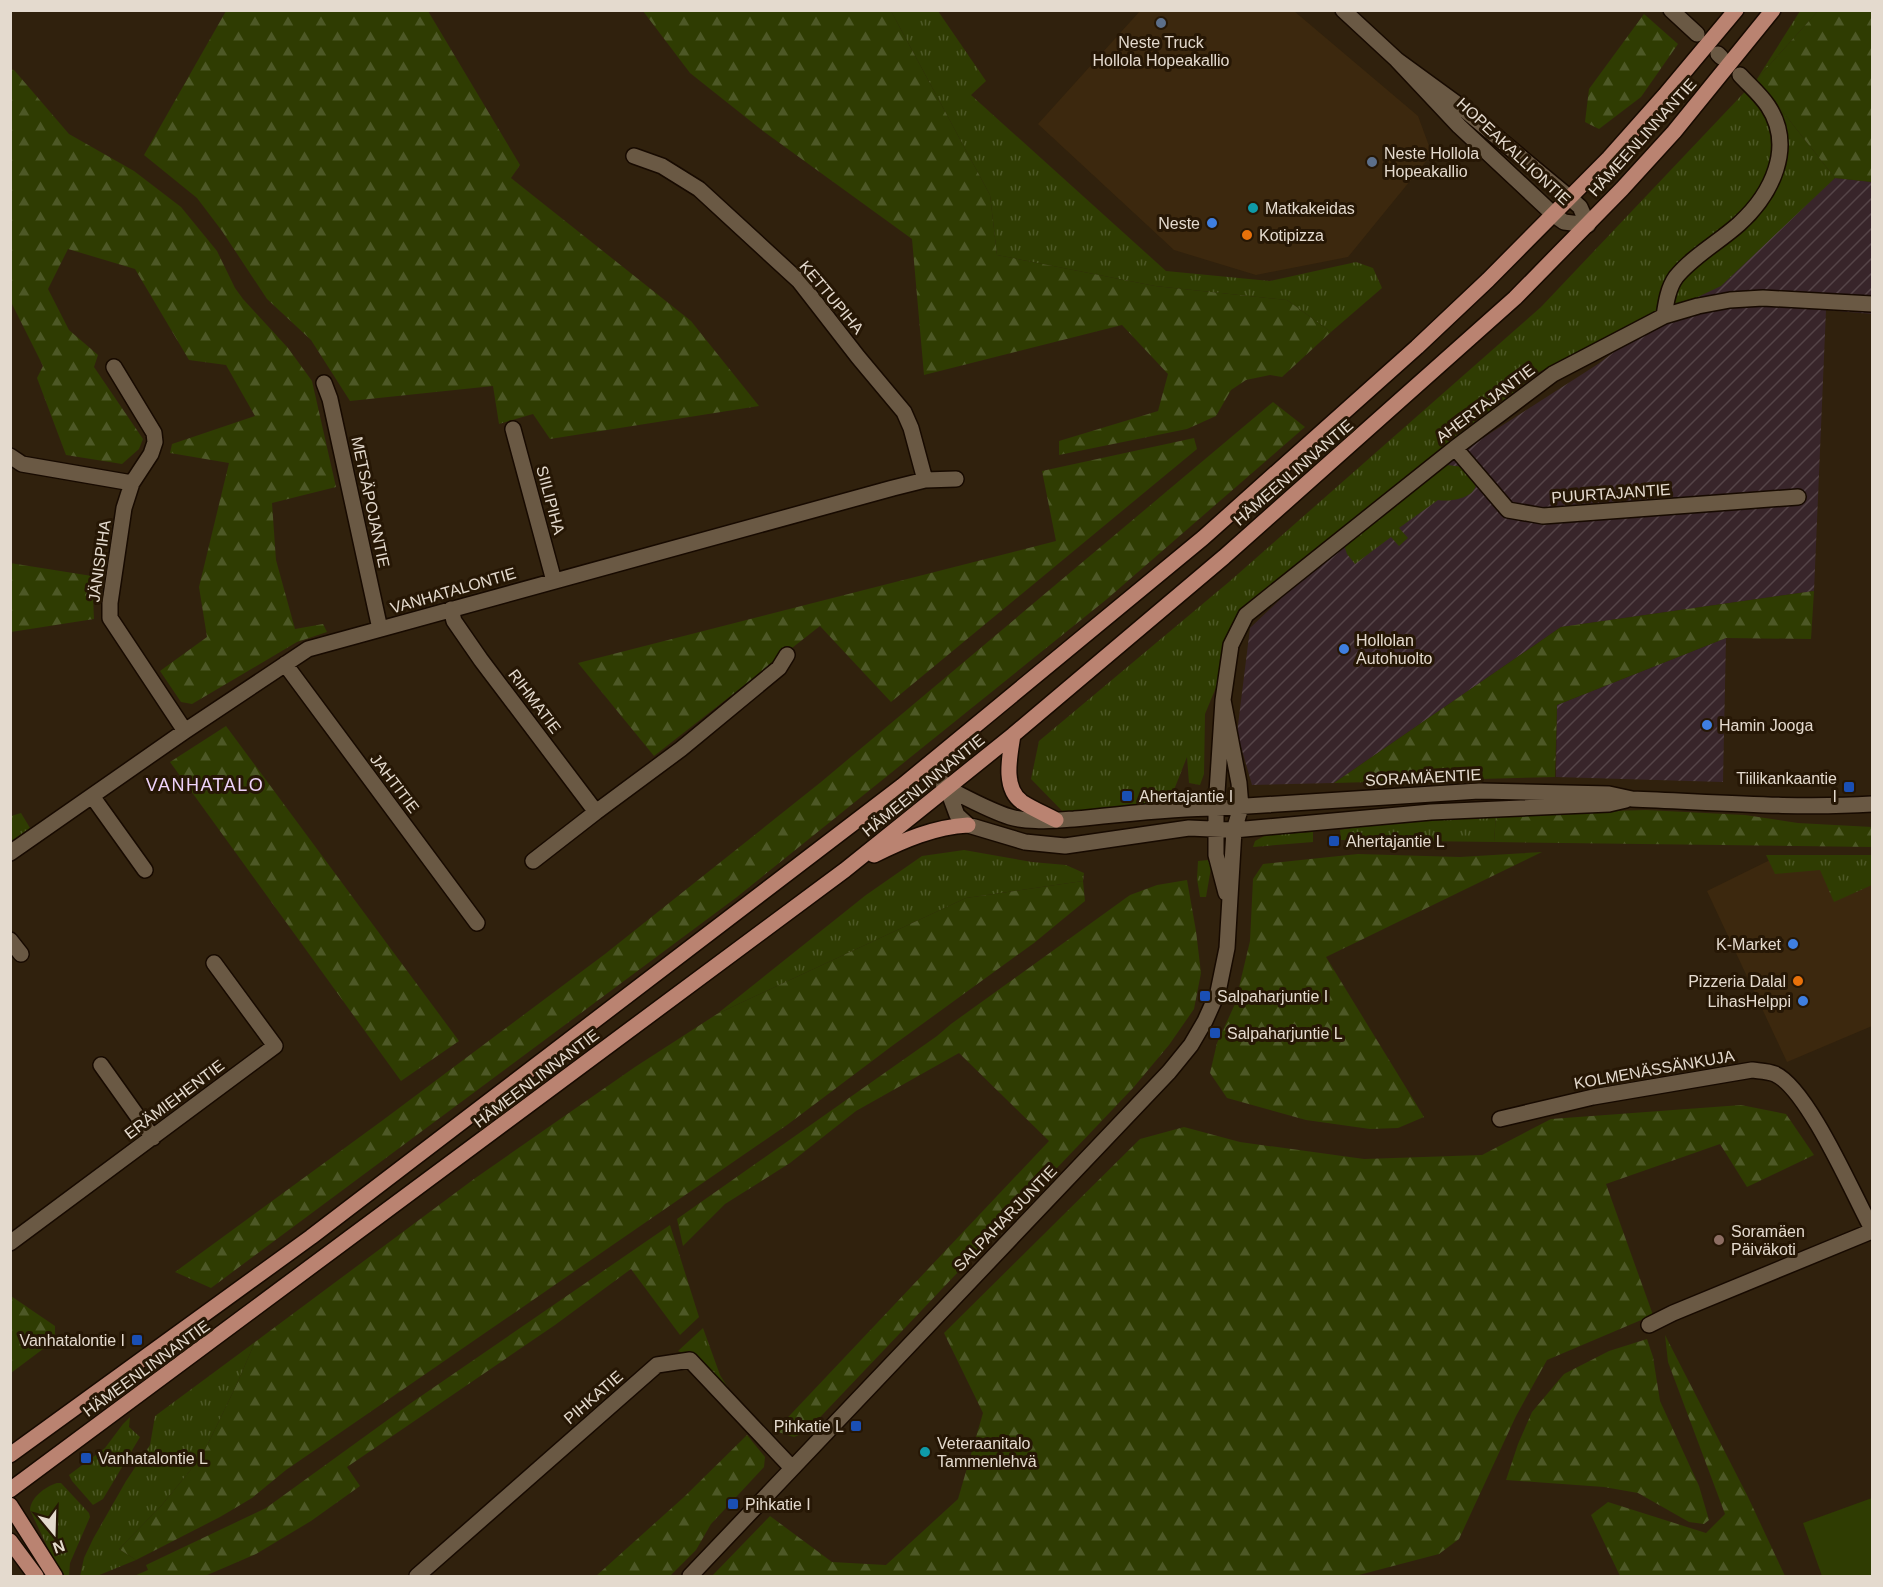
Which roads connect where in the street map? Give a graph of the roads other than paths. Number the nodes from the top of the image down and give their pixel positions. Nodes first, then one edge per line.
1 (1342, 10) edge
2 (1671, 10) edge
3 (1736, 10) edge
4 (1773, 10) edge
5 (1697, 34) dead end
6 (1397, 60) junction
7 (1740, 75) dead end
8 (634, 156) dead end
9 (1570, 198) junction
10 (1554, 215) junction
11 (1588, 225) junction
12 (1872, 304) edge
13 (1664, 316) junction
14 (114, 367) dead end
15 (324, 383) dead end
16 (513, 429) dead end
17 (1455, 448) junction
18 (10, 456) edge
19 (956, 479) dead end
20 (925, 480) junction
21 (132, 483) junction
22 (1798, 497) dead end
23 (554, 581) junction
24 (451, 609) junction
25 (380, 629) junction
26 (787, 655) dead end
27 (285, 664) junction
28 (1223, 700) junction
29 (185, 731) junction
30 (1013, 735) junction
31 (928, 765) junction
32 (947, 788) junction
33 (92, 796) junction
34 (1632, 799) junction
35 (1872, 804) edge
36 (1839, 806) junction
37 (1241, 807) junction
38 (1216, 808) junction
39 (1872, 811) edge
40 (596, 812) junction
41 (1056, 820) junction
42 (968, 825) junction
43 (1217, 830) junction
44 (1233, 830) junction
45 (10, 853) edge
46 (533, 861) dead end
47 (145, 870) dead end
48 (845, 870) junction
49 (1228, 902) junction
50 (477, 922) dead end
51 (10, 940) edge
52 (21, 954) dead end
53 (214, 963) dead end
54 (101, 1065) dead end
55 (1500, 1119) dead end
56 (153, 1138) junction
57 (1872, 1230) edge
58 (10, 1243) edge
59 (1649, 1325) dead end
60 (10, 1455) edge
61 (792, 1468) junction
62 (10, 1490) edge
63 (10, 1505) edge
64 (10, 1541) edge
65 (36, 1576) edge
66 (55, 1576) edge
67 (417, 1576) edge
68 (690, 1576) edge

1 - 6 street, HOPEAKALLIONTIE
2 - 5 street
3 - 9 main road, HÄMEENLINNANTIE
4 - 11 main road, HÄMEENLINNANTIE
6 - 9 street, HOPEAKALLIONTIE
6 - 10 street, HOPEAKALLIONTIE
7 - 13 street
8 - 20 street, KETTUPIHA
9 - 10 main road, HÄMEENLINNANTIE
9 - 11 street, HOPEAKALLIONTIE
10 - 11 street, HOPEAKALLIONTIE
10 - 31 main road, HÄMEENLINNANTIE
11 - 30 main road, HÄMEENLINNANTIE
12 - 13 street, AHERTAJANTIE
13 - 17 street, AHERTAJANTIE
14 - 21 street, JÄNISPIHA
15 - 25 street, METSÄPOJANTIE
16 - 23 street, SIILIPIHA
17 - 22 street, PUURTAJANTIE
17 - 28 street, AHERTAJANTIE
18 - 21 street
19 - 20 street, VANHATALONTIE
20 - 23 street, VANHATALONTIE
21 - 29 street, JÄNISPIHA
23 - 24 street, VANHATALONTIE
24 - 25 street, VANHATALONTIE
24 - 40 street, RIHMATIE
25 - 27 street, VANHATALONTIE
26 - 40 street
27 - 29 street, VANHATALONTIE
27 - 50 street, JAHTITIE
28 - 37 street, AHERTAJANTIE
28 - 38 street, AHERTAJANTIE
29 - 33 street, VANHATALONTIE
30 - 32 main road, HÄMEENLINNANTIE
30 - 41 main road
31 - 32 street, SORAMÄENTIE
31 - 60 main road, HÄMEENLINNANTIE
32 - 41 street, SORAMÄENTIE
32 - 42 street, SORAMÄENTIE
32 - 48 main road, HÄMEENLINNANTIE
33 - 45 street, VANHATALONTIE
33 - 47 street
34 - 36 street, SORAMÄENTIE
34 - 37 street, SORAMÄENTIE
34 - 44 street, SORAMÄENTIE
35 - 36 street, SORAMÄENTIE
36 - 39 street, SORAMÄENTIE
37 - 38 street, SORAMÄENTIE
37 - 44 street, AHERTAJANTIE
38 - 41 street, SORAMÄENTIE
38 - 43 street
40 - 46 street
42 - 43 street, SORAMÄENTIE
42 - 48 main road
43 - 44 street, SORAMÄENTIE
43 - 49 street
44 - 49 street, SALPAHARJUNTIE
48 - 62 main road, HÄMEENLINNANTIE
49 - 61 street, SALPAHARJUNTIE
51 - 52 street
53 - 56 street, ERÄMIEHENTIE
54 - 56 street
55 - 57 street, KOLMENÄSSÄNKUJA
56 - 58 street, ERÄMIEHENTIE
57 - 59 street
61 - 67 street, PIHKATIE
61 - 68 street, SALPAHARJUNTIE
63 - 66 main road
64 - 65 main road

